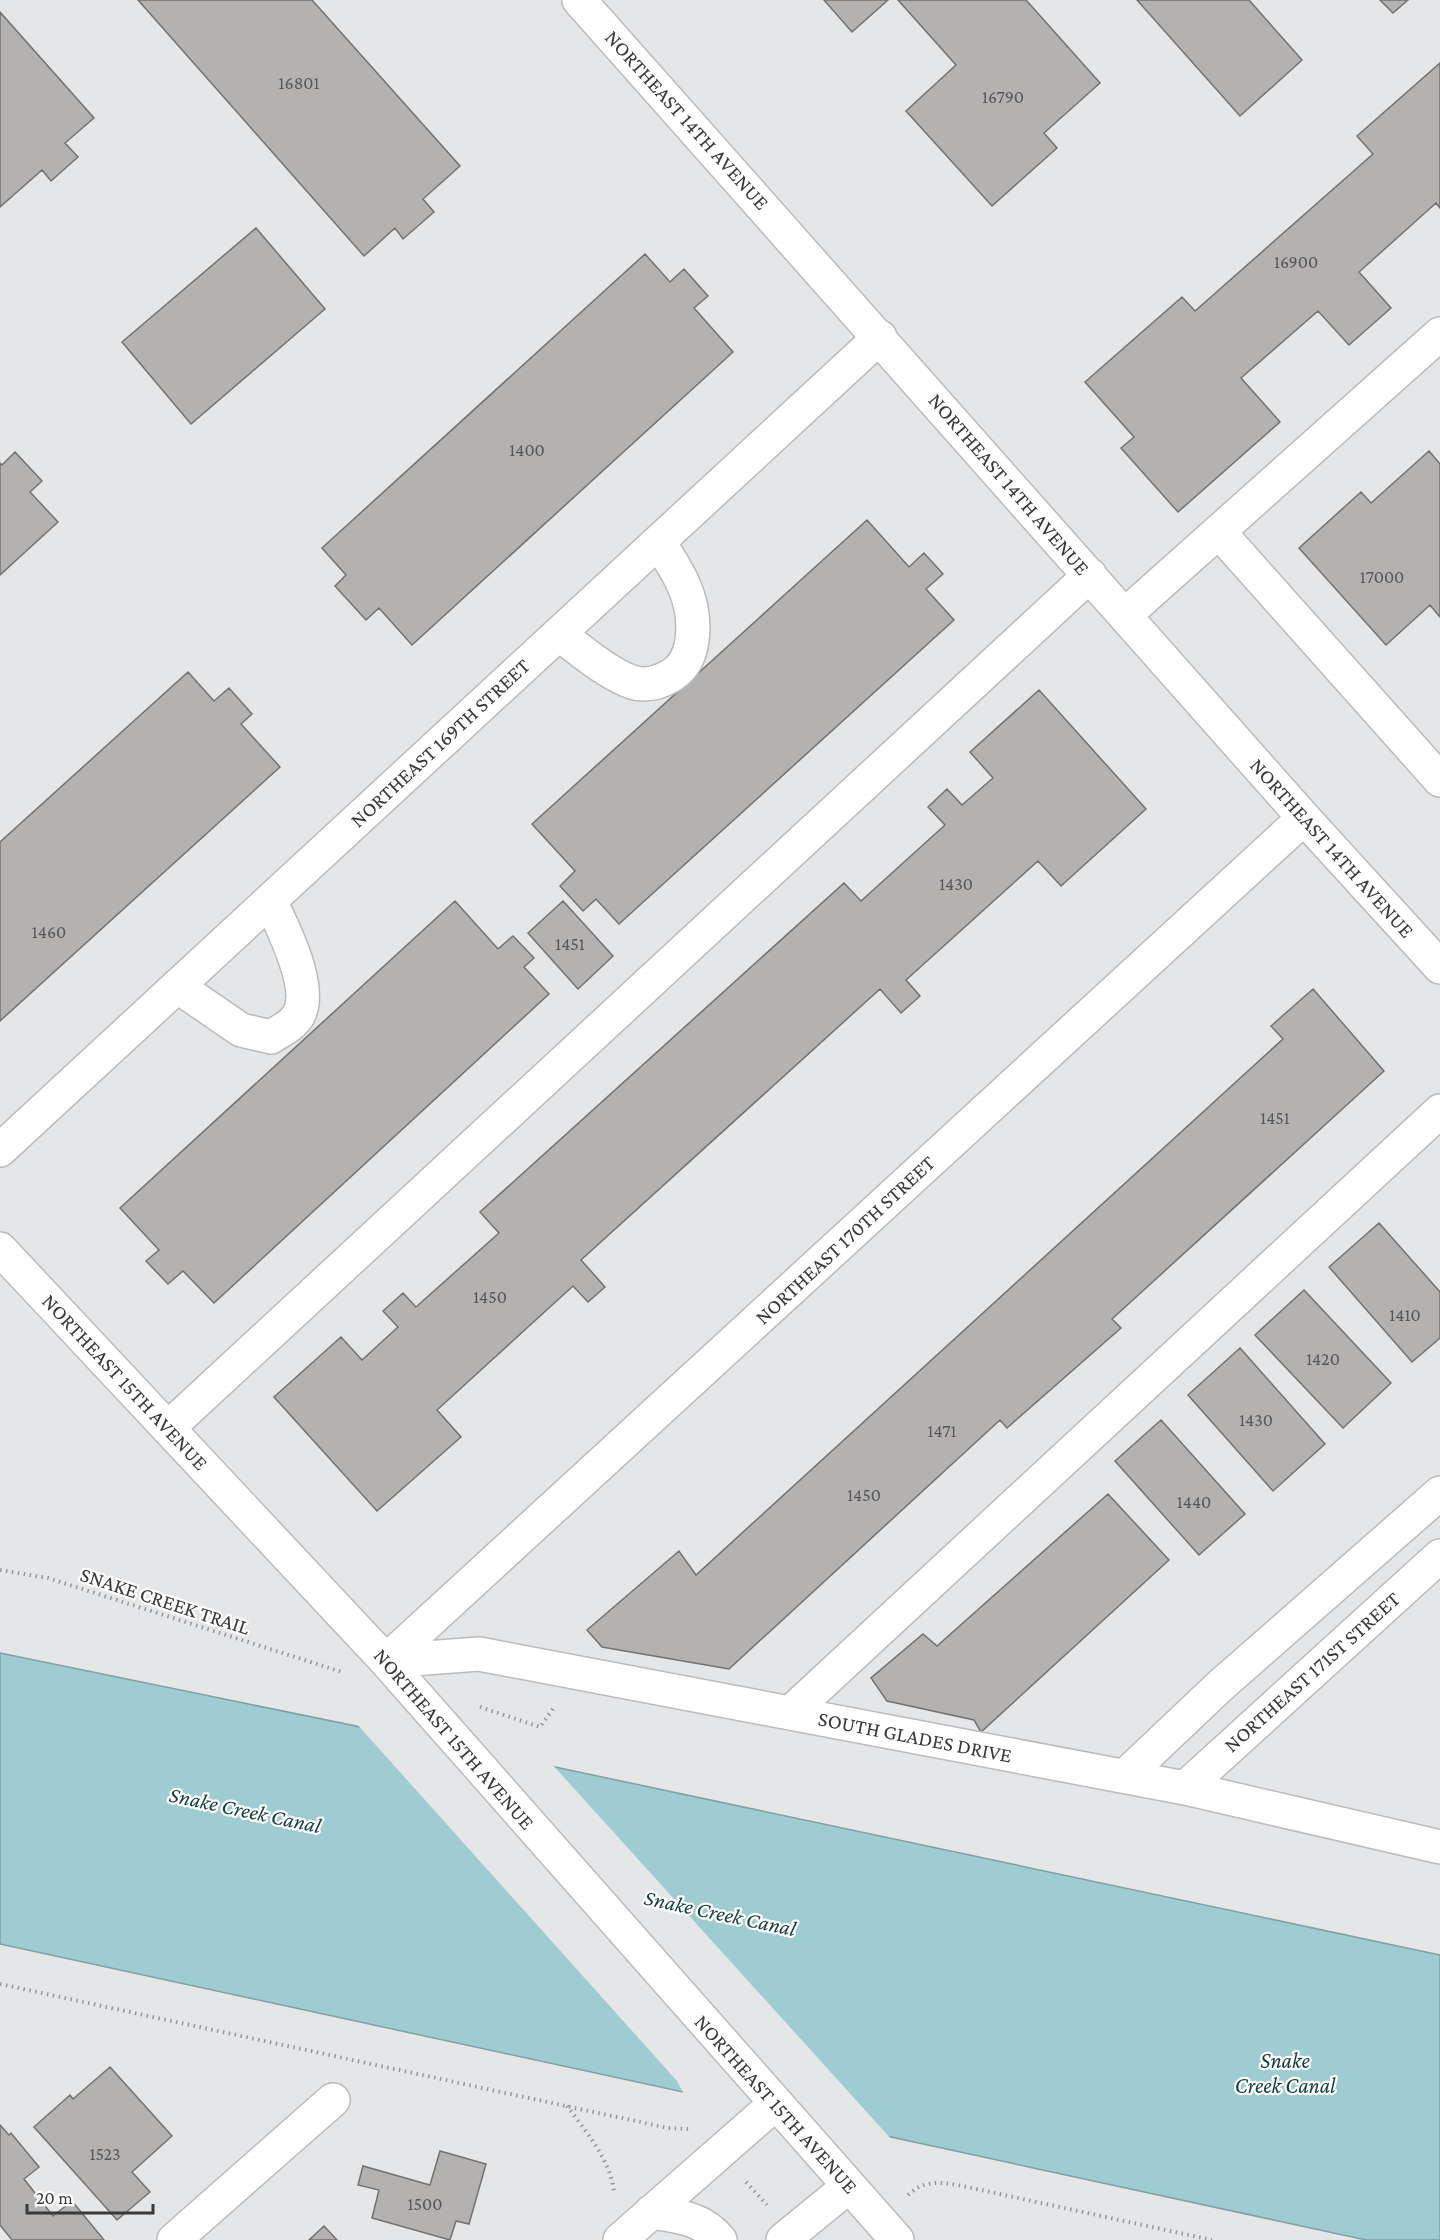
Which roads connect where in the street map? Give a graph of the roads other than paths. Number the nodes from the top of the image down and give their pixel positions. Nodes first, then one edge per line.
1 (579, 0) edge
2 (1440, 334) edge
3 (880, 337) junction
4 (658, 542) junction
5 (1207, 542) junction
6 (1090, 575) junction
7 (1125, 615) junction
8 (559, 634) junction
9 (1440, 780) edge
10 (1304, 818) junction
11 (270, 901) junction
12 (1440, 967) edge
13 (177, 986) junction
14 (1440, 1111) edge
15 (0, 1149) edge
16 (0, 1249) edge
17 (168, 1428) junction
18 (1440, 1493) edge
19 (1440, 1556) edge
20 (386, 1661) junction
21 (1220, 1686) junction
22 (790, 1713) junction
23 (1256, 1723) junction
24 (1125, 1776) junction
25 (1185, 1788) junction
26 (1440, 1847) edge
27 (333, 2100) dead end
28 (775, 2104) junction
29 (849, 2186) junction
30 (651, 2212) junction
31 (787, 2237) edge
32 (174, 2240) edge
33 (620, 2240) edge
34 (720, 2240) edge
35 (897, 2240) edge

1 - 3 street, NORTHEAST 14TH AVENUE
2 - 5 street
3 - 4 street, NORTHEAST 169TH STREET
3 - 6 street, NORTHEAST 14TH AVENUE
4 - 8 street, NORTHEAST 169TH STREET
4 - 8 street
5 - 7 street
5 - 9 street
6 - 7 street, NORTHEAST 14TH AVENUE
6 - 17 street
7 - 10 street, NORTHEAST 14TH AVENUE
8 - 11 street, NORTHEAST 169TH STREET
10 - 12 street, NORTHEAST 14TH AVENUE
10 - 20 street, NORTHEAST 170TH STREET
11 - 13 street, NORTHEAST 169TH STREET
11 - 13 street
13 - 15 street, NORTHEAST 169TH STREET
14 - 22 street
16 - 17 street, NORTHEAST 15TH AVENUE
17 - 20 street, NORTHEAST 15TH AVENUE
18 - 21 street
19 - 23 street, NORTHEAST 171ST STREET
20 - 22 street, SOUTH GLADES DRIVE
20 - 28 street, NORTHEAST 15TH AVENUE
21 - 23 street
21 - 24 street
22 - 24 street, SOUTH GLADES DRIVE
23 - 25 street, NORTHEAST 171ST STREET
24 - 25 street, SOUTH GLADES DRIVE
25 - 26 street, SOUTH GLADES DRIVE
27 - 32 street
28 - 29 street, NORTHEAST 15TH AVENUE
28 - 30 street
29 - 31 street
29 - 35 street, NORTHEAST 15TH AVENUE
30 - 33 street
30 - 34 street

